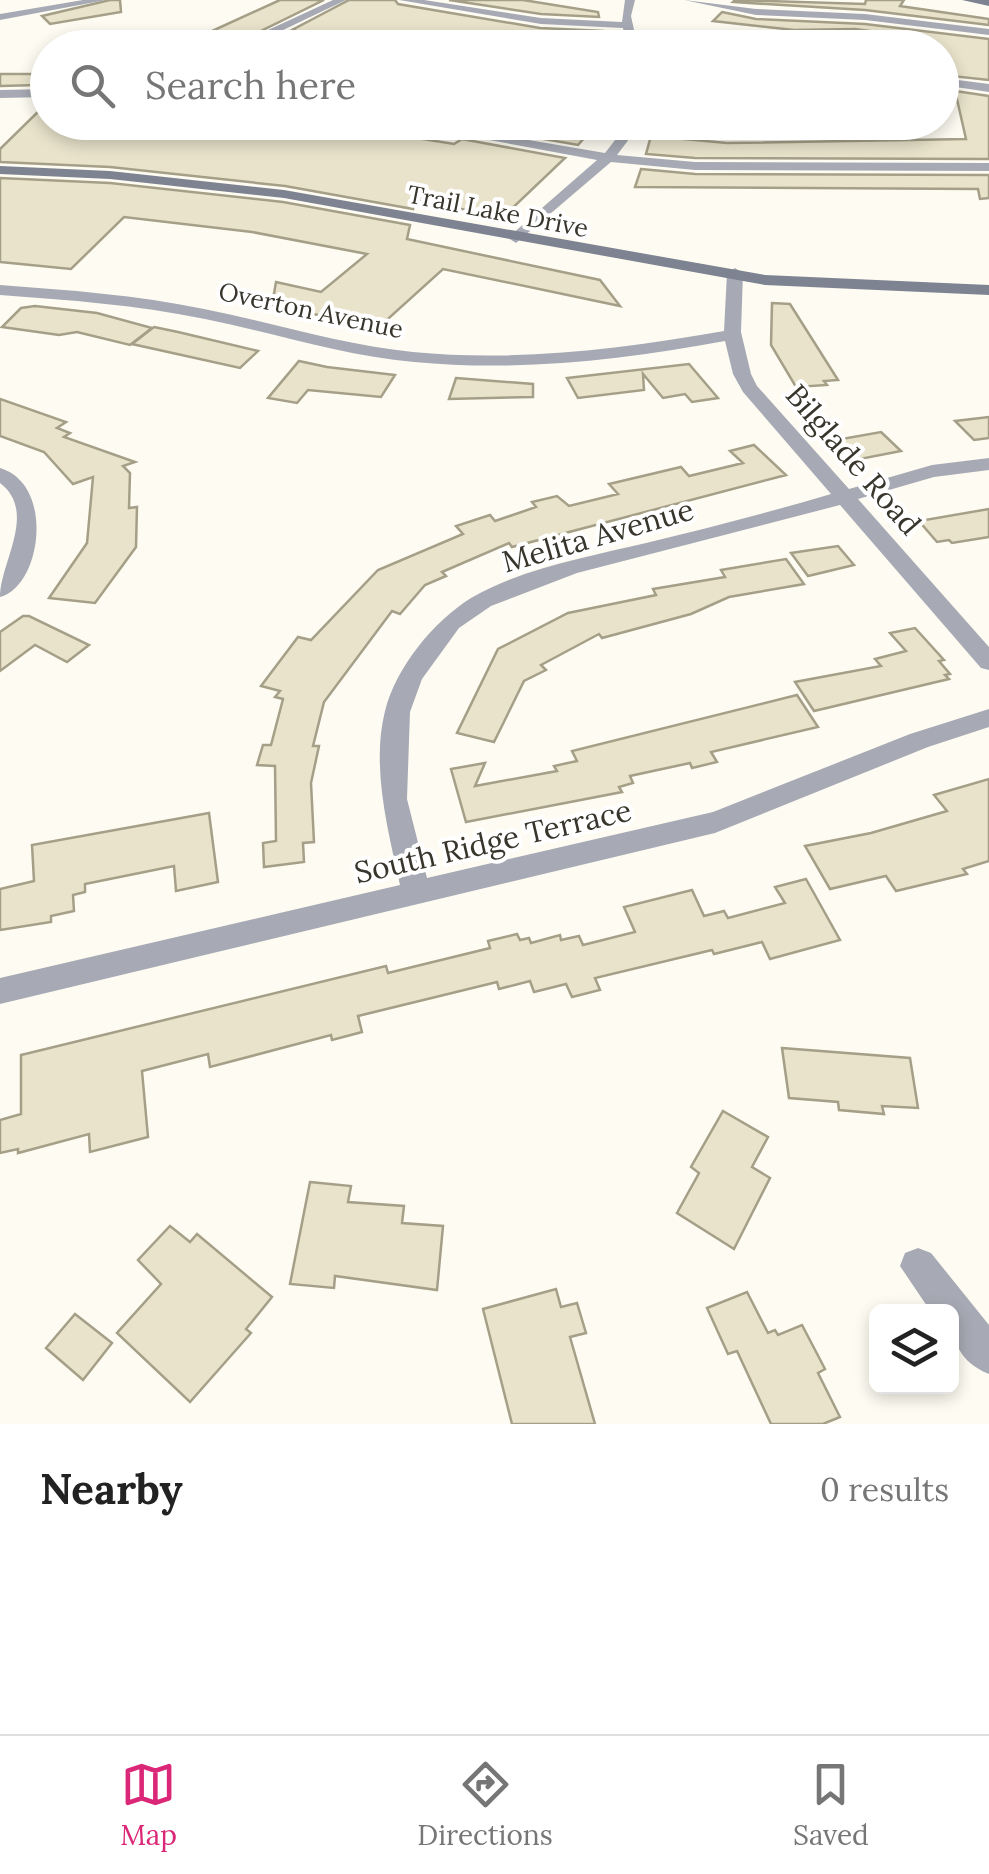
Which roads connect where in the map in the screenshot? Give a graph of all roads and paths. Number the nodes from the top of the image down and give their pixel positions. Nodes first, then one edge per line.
1 (101, 0) edge
2 (341, 0) edge
3 (404, 0) edge
4 (630, 0) edge
5 (689, 0) edge
6 (968, 0) edge
7 (989, 2) edge
8 (10, 3) dead end
9 (6, 17) edge
10 (628, 25) junction
11 (274, 30) edge
12 (629, 30) edge
13 (989, 32) edge
14 (959, 84) edge
15 (989, 88) edge
16 (30, 93) edge
17 (0, 94) edge
18 (503, 140) edge
19 (622, 140) edge
20 (608, 158) junction
21 (989, 167) edge
22 (0, 170) edge
23 (516, 238) junction
24 (735, 273) junction
25 (0, 290) edge
26 (989, 290) edge
27 (730, 335) junction
28 (989, 464) edge
29 (0, 474) edge
30 (849, 498) junction
31 (0, 590) edge
32 (989, 662) edge
33 (989, 718) edge
34 (416, 893) junction
35 (0, 991) edge
36 (918, 1266) dead end
37 (989, 1355) edge

1 - 9 street
2 - 11 street
3 - 10 street
4 - 10 street
5 - 13 street
6 - 7 street
8 - 9 street
10 - 12 street
14 - 15 street
16 - 17 street
18 - 20 street
19 - 20 street
20 - 21 street
20 - 23 street
22 - 23 street, Trail Lake Drive
23 - 24 street, Trail Lake Drive
24 - 26 street, Trail Lake Drive
24 - 27 street, Bilglade Road
25 - 27 street, Overton Avenue
27 - 30 street, Bilglade Road
28 - 30 street, Melita Avenue
29 - 31 street
30 - 32 street, Bilglade Road
30 - 34 street, Melita Avenue
33 - 34 street, South Ridge Terrace
34 - 35 street, South Ridge Terrace
36 - 37 street

